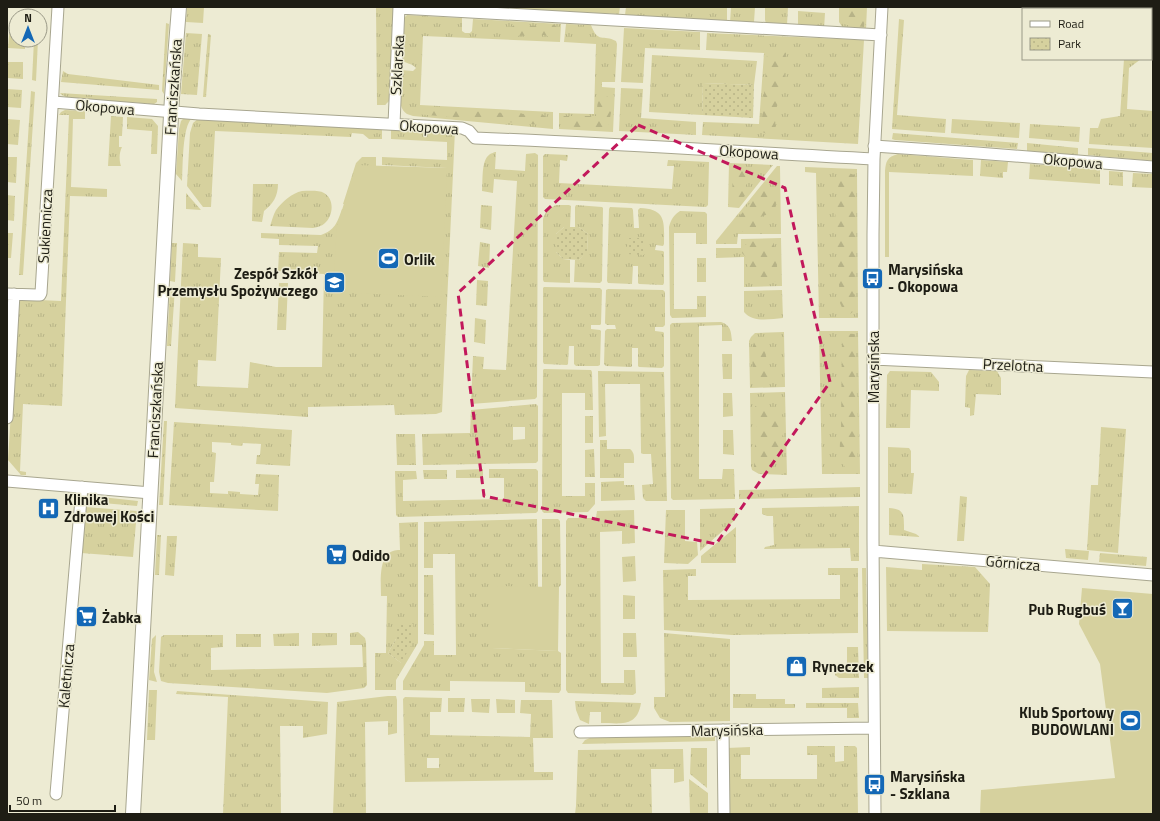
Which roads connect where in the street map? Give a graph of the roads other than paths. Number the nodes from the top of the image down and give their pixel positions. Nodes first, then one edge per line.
1 (58, 7) edge
2 (179, 7) edge
3 (882, 7) edge
4 (399, 8) edge
5 (881, 35) junction
6 (53, 102) junction
7 (172, 112) junction
8 (394, 124) junction
9 (874, 146) junction
10 (874, 159) junction
11 (1153, 167) edge
12 (11, 294) edge
13 (873, 358) junction
14 (1153, 372) edge
15 (7, 418) edge
16 (7, 481) edge
17 (82, 487) junction
18 (151, 493) junction
19 (873, 551) junction
20 (1153, 575) edge
21 (874, 728) junction
22 (723, 730) junction
23 (580, 732) dead end
24 (56, 794) dead end
25 (133, 814) edge
26 (724, 814) edge
27 (876, 814) edge

1 - 6 street, Sukiennicza
2 - 7 street, Franciszkańska
3 - 5 street, Marysińska
4 - 5 street
4 - 8 street, Szklarska
5 - 9 street, Marysińska
6 - 7 street, Okopowa
6 - 12 street, Sukiennicza
7 - 8 street, Okopowa
7 - 18 street, Franciszkańska
8 - 10 street, Okopowa
9 - 10 street, Marysińska
9 - 11 street, Okopowa
10 - 13 street, Marysińska
12 - 15 street, Sukiennicza
13 - 14 street, Przelotna
13 - 19 street, Marysińska
16 - 17 street
17 - 18 street
17 - 24 street, Kaletnicza
18 - 25 street, Franciszkańska
19 - 20 street, Górnicza
19 - 21 street, Marysińska
21 - 22 street, Marysińska
21 - 27 street, Marysińska
22 - 23 street, Marysińska
22 - 26 street

